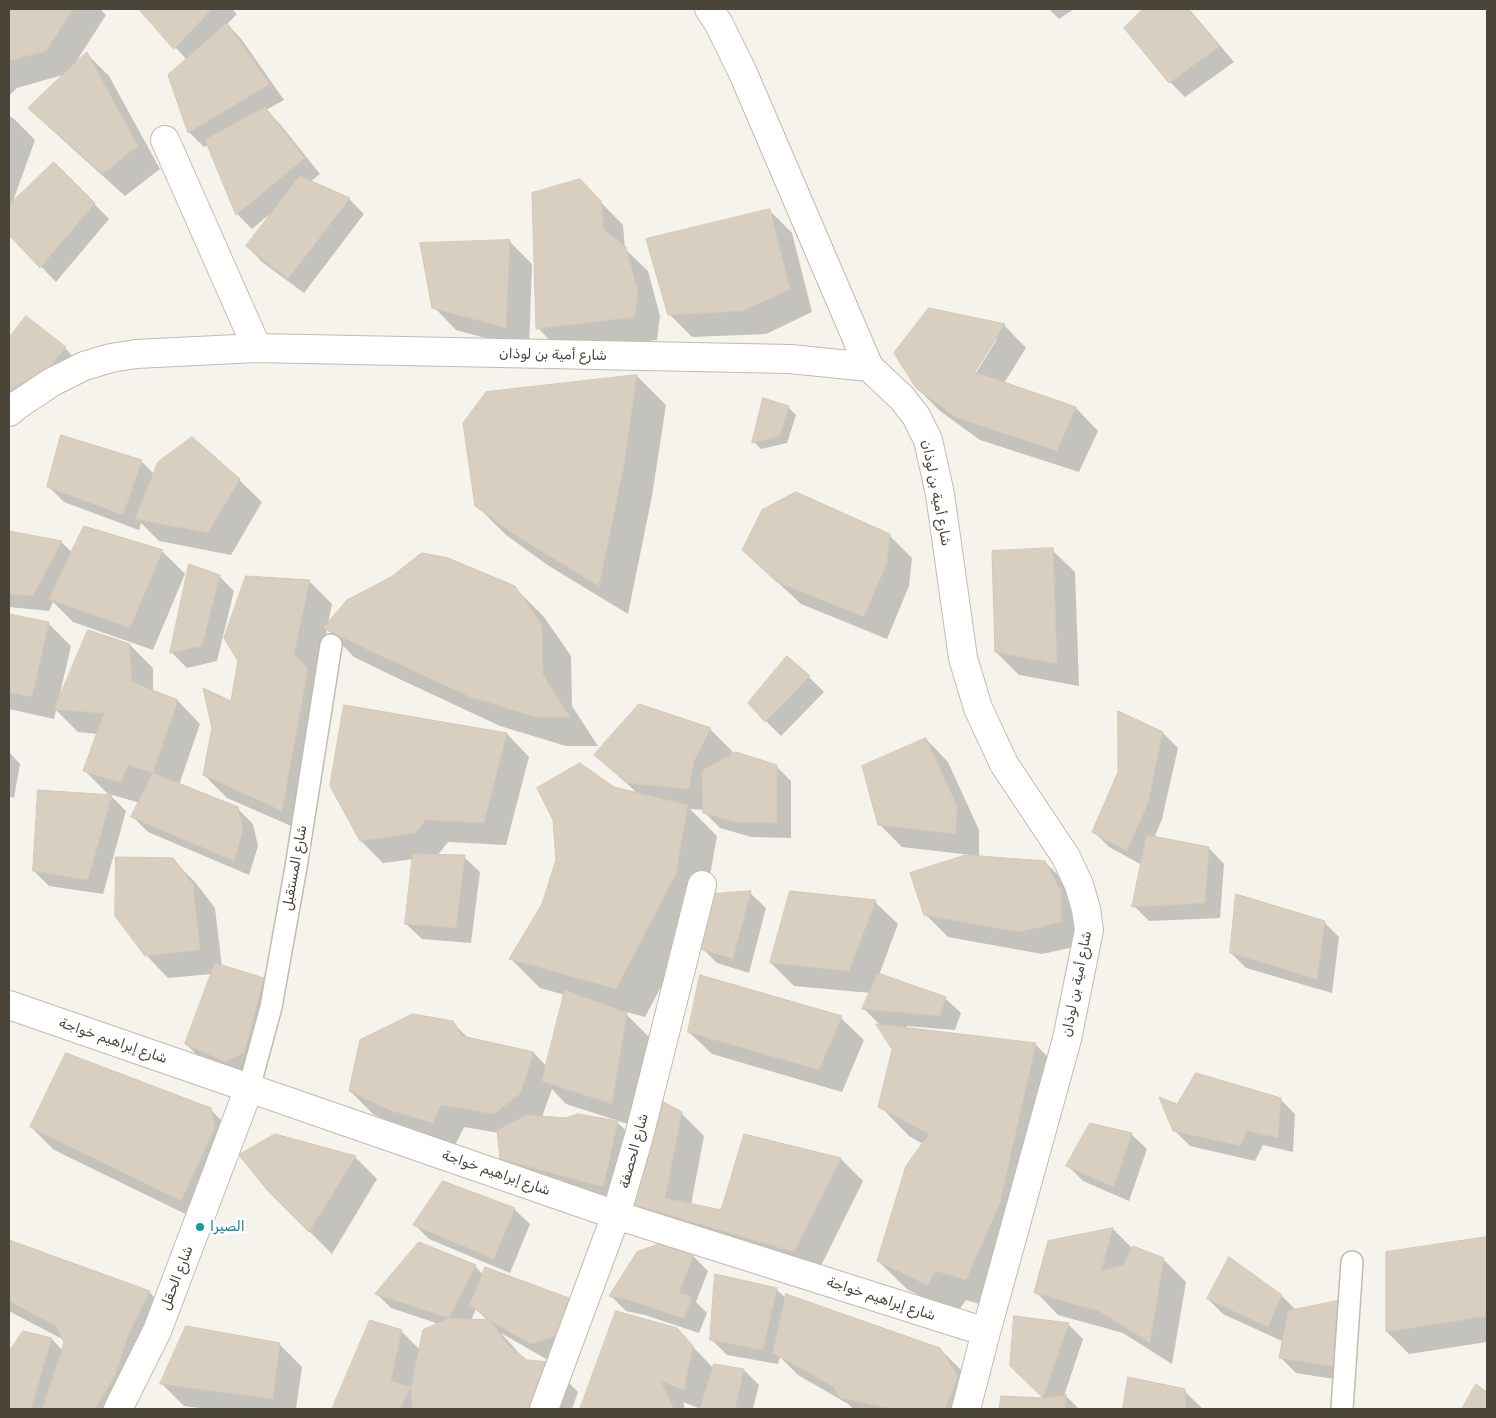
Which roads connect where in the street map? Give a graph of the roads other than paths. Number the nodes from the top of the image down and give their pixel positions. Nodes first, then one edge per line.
1 (708, 9) edge
2 (165, 140) dead end
3 (257, 348) junction
4 (869, 367) junction
5 (9, 412) edge
6 (331, 645) dead end
7 (702, 885) dead end
8 (9, 1005) edge
9 (249, 1088) junction
10 (616, 1215) junction
11 (1352, 1262) dead end
12 (986, 1332) junction
13 (118, 1409) edge
14 (544, 1409) edge
15 (966, 1409) edge
16 (1342, 1409) edge

1 - 4 street
2 - 3 street
3 - 4 street, شارع أمية بن لوذان
3 - 5 street, شارع أمية بن لوذان
4 - 12 street, شارع أمية بن لوذان
6 - 9 lane, شارع المستقبل
7 - 10 street, شارع الحصفة
8 - 9 street, شارع إبراهيم خواجة
9 - 10 street, شارع إبراهيم خواجة
9 - 13 street, شارع الحقل
10 - 12 street, شارع إبراهيم خواجة
10 - 14 street, شارع الحصفة
11 - 16 lane
12 - 15 street, شارع أمية بن لوذان

